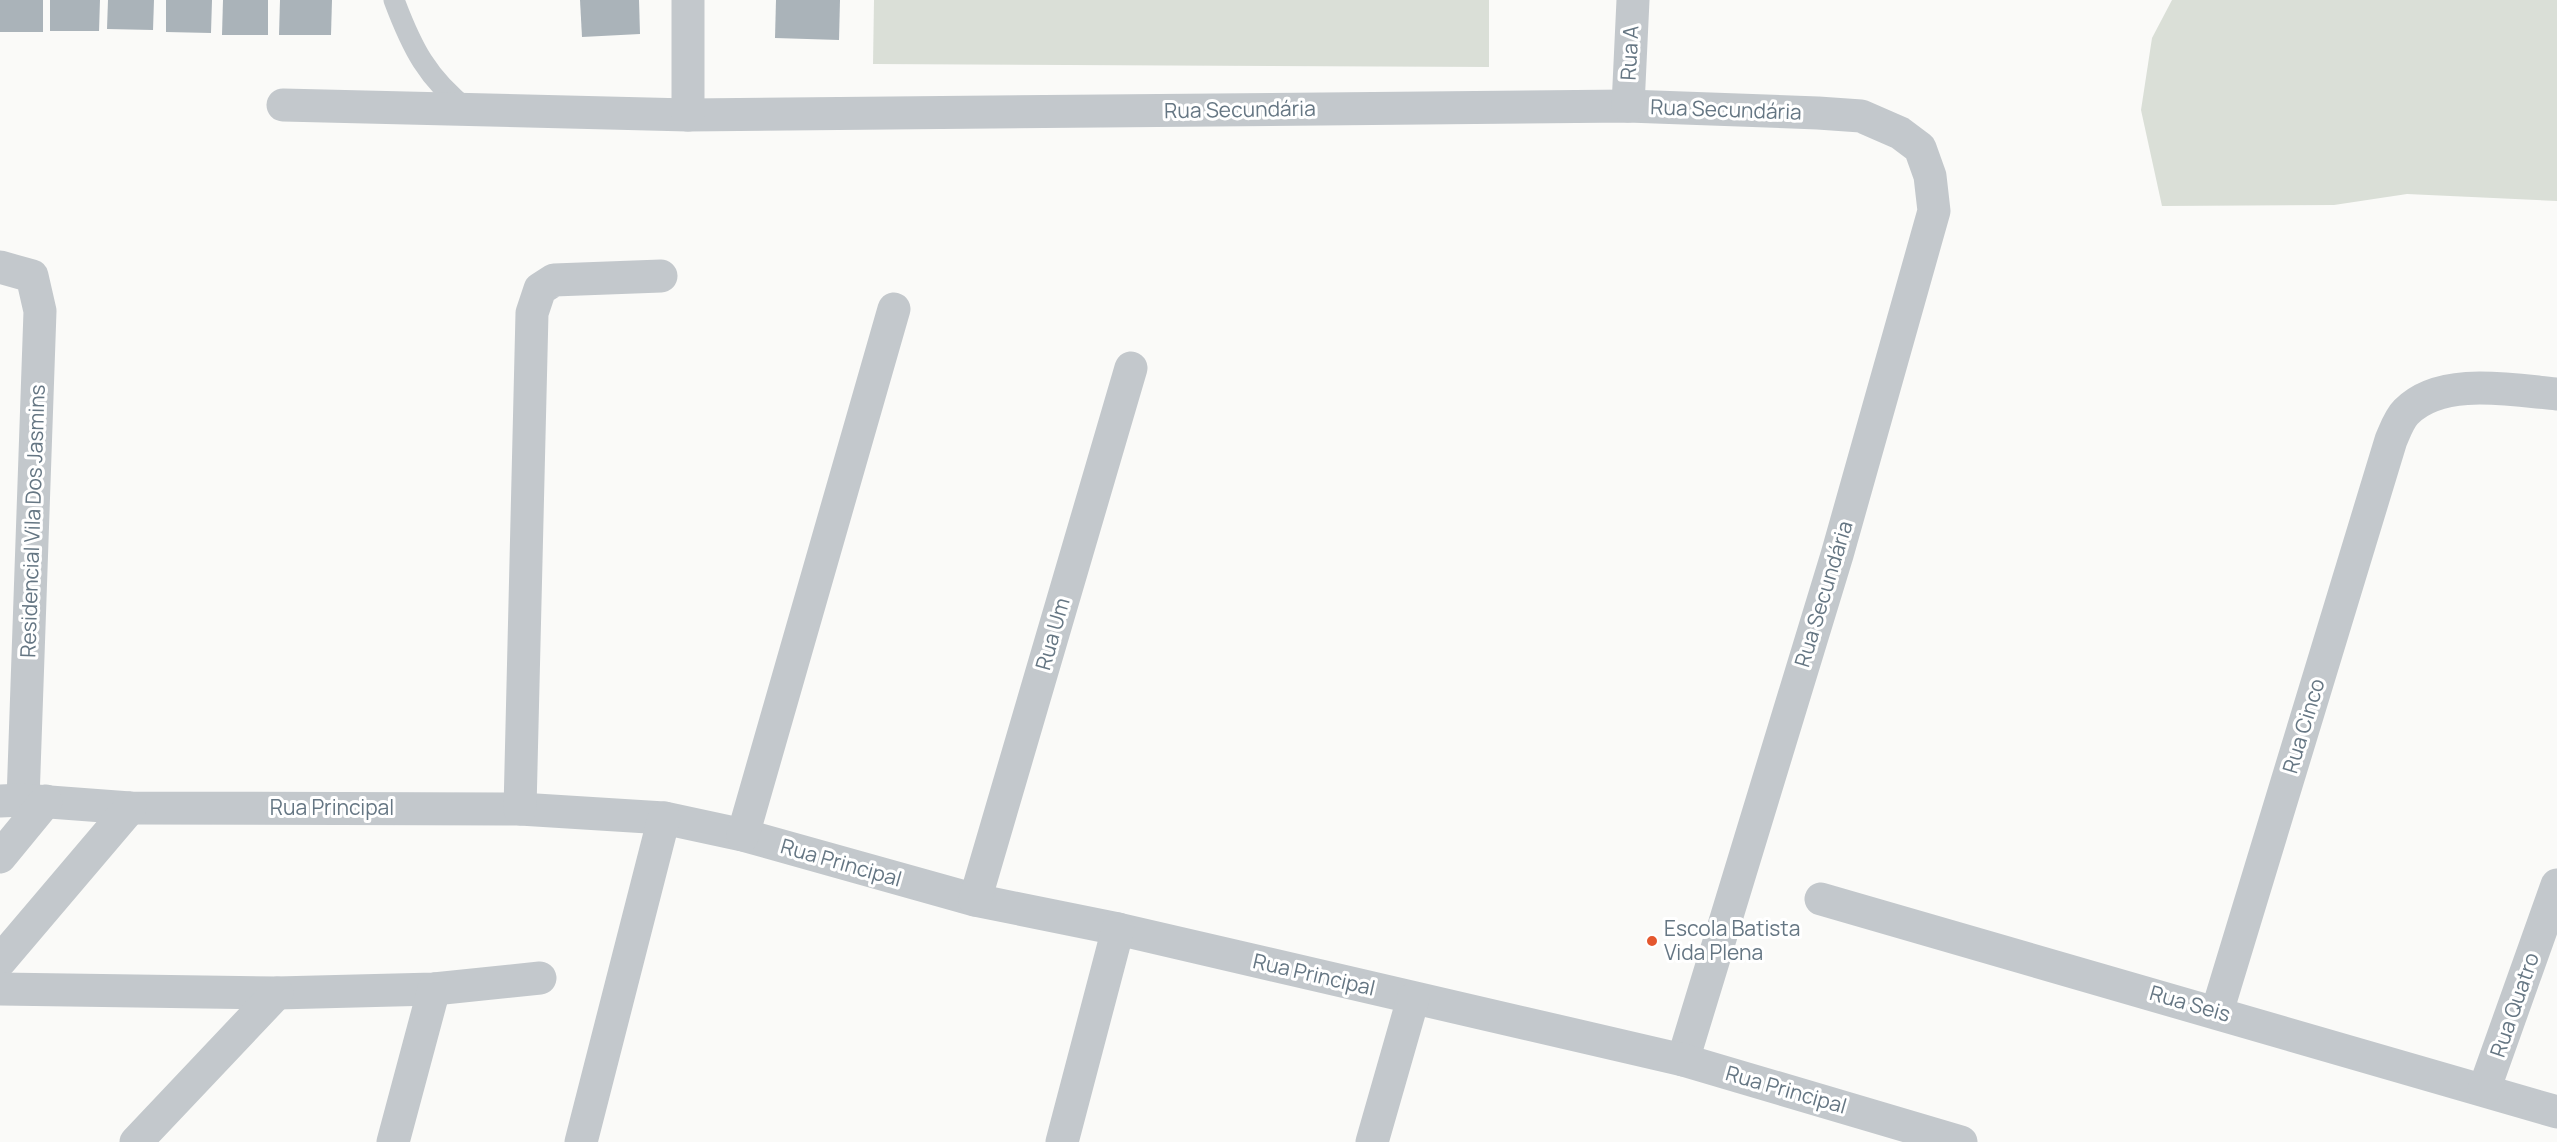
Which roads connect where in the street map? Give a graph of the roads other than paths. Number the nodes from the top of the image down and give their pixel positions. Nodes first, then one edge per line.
1 (394, 0) edge
2 (688, 0) edge
3 (1632, 0) edge
4 (283, 105) dead end
5 (1628, 106) junction
6 (469, 111) junction
7 (688, 115) junction
8 (0, 267) edge
9 (661, 276) dead end
10 (894, 309) dead end
11 (1131, 368) dead end
12 (2557, 394) edge
13 (23, 800) edge
14 (130, 808) junction
15 (520, 809) junction
16 (664, 818) junction
17 (743, 835) junction
18 (0, 857) edge
19 (2557, 885) edge
20 (1821, 899) dead end
21 (975, 900) junction
22 (1118, 929) junction
23 (0, 961) edge
24 (540, 978) dead end
25 (0, 989) edge
26 (434, 989) junction
27 (277, 993) junction
28 (1413, 999) junction
29 (2217, 1012) junction
30 (1683, 1060) junction
31 (2484, 1090) junction
32 (2557, 1112) edge
33 (136, 1142) edge
34 (393, 1142) edge
35 (581, 1142) edge
36 (1062, 1142) edge
37 (1372, 1142) edge
38 (1961, 1142) edge

1 - 6 lane
2 - 7 street
3 - 5 street, Rua A
4 - 6 street, Rua Secundária
5 - 7 street, Rua Secundária
5 - 30 street, Rua Secundária
6 - 7 street, Rua Secundária
8 - 13 street, Residencial Vila Dos Jasmins
9 - 15 street
10 - 17 street
11 - 21 street, Rua Um
12 - 29 street, Rua Cinco
13 - 14 street, Rua Principal
13 - 18 street
14 - 15 street, Rua Principal
14 - 23 street
15 - 16 street, Rua Principal
16 - 17 street, Rua Principal
16 - 35 street
17 - 21 street, Rua Principal
19 - 31 street, Rua Quatro
20 - 29 street, Rua Seis
21 - 22 street, Rua Principal
22 - 28 street, Rua Principal
22 - 36 street
24 - 26 street
25 - 27 street
26 - 27 street
26 - 34 street
27 - 33 street
28 - 30 street, Rua Principal
28 - 37 street
29 - 31 street, Rua Seis
30 - 38 street, Rua Principal
31 - 32 street, Rua Seis

